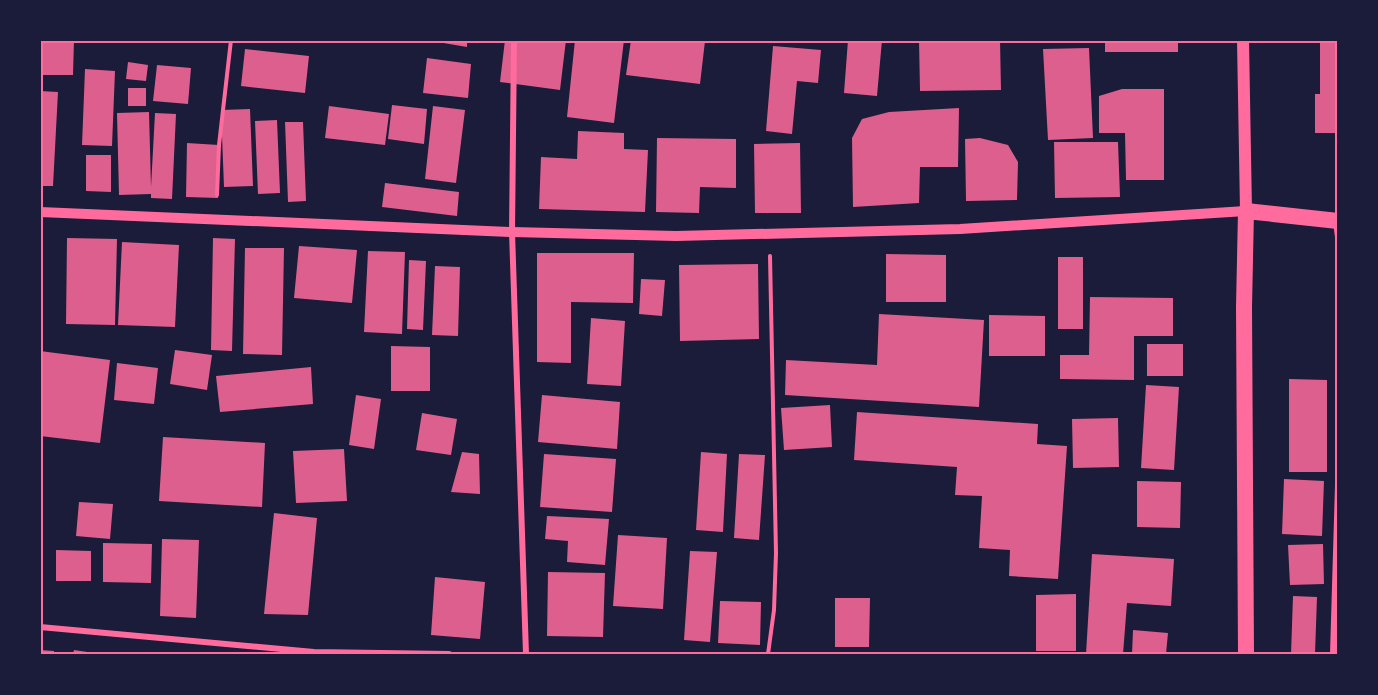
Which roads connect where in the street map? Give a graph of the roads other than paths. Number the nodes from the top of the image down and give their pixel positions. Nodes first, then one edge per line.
1 (514, 40) edge
2 (1243, 40) edge
3 (1246, 211) junction
4 (40, 212) edge
5 (1337, 226) edge
6 (512, 232) junction
7 (1338, 485) edge
8 (40, 627) edge
9 (449, 654) edge
10 (526, 654) edge
11 (1246, 654) edge
12 (1333, 654) edge

1 - 6 street
2 - 3 main road
3 - 5 highway
3 - 6 street
3 - 11 highway
4 - 6 street
6 - 10 street
7 - 12 street
8 - 9 street

